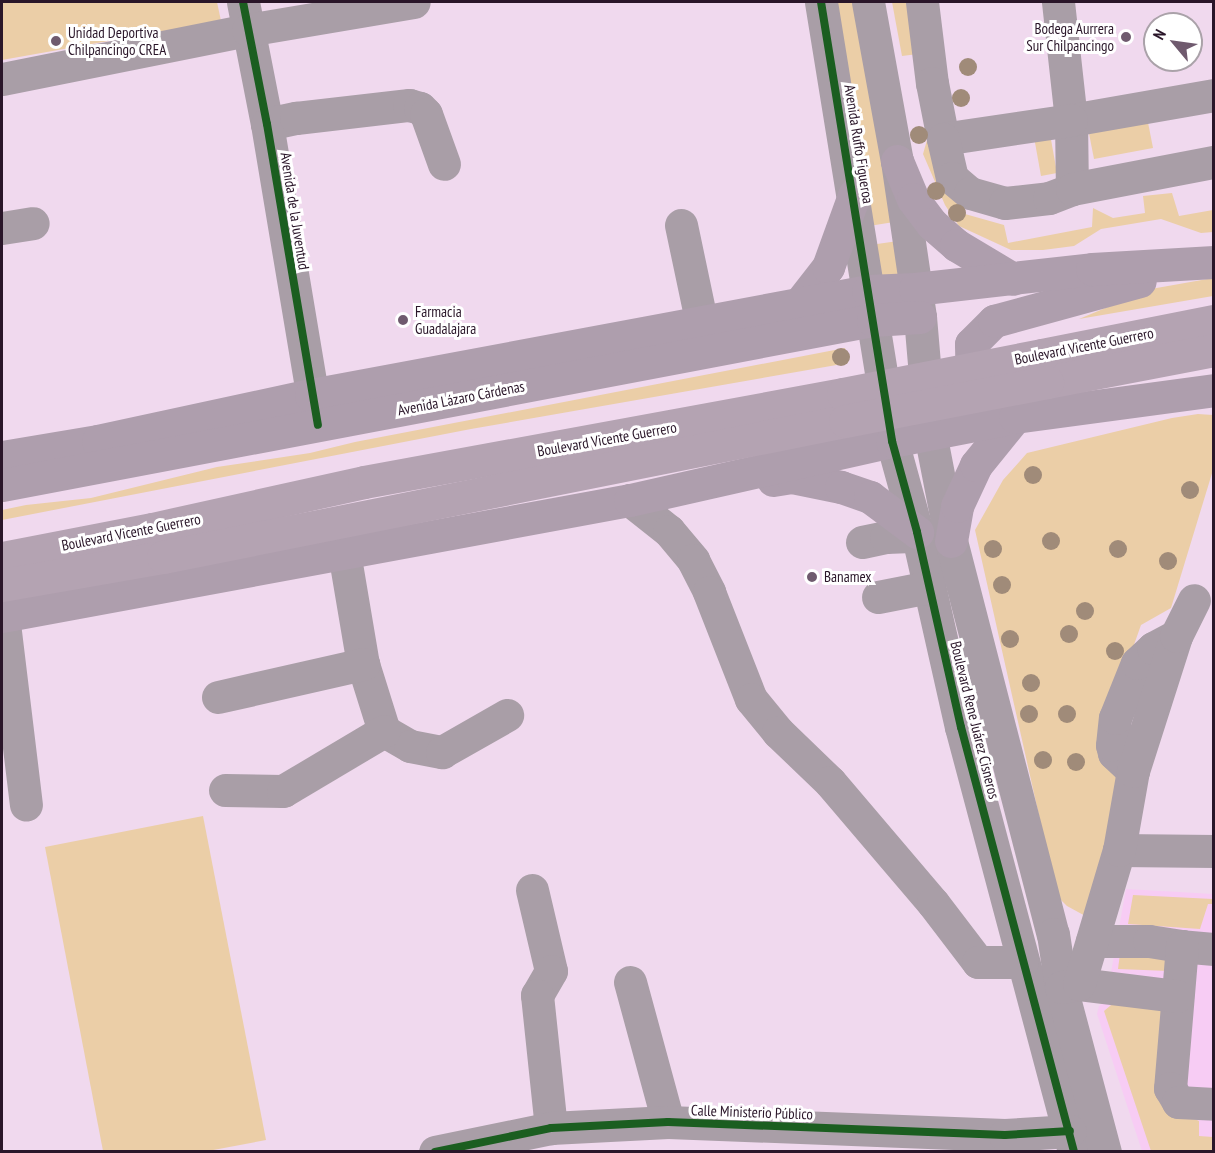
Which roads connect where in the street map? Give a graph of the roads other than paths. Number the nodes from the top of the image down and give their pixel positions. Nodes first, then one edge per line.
1 (414, 2) edge
2 (821, 2) edge
3 (868, 2) edge
4 (922, 2) edge
5 (1058, 2) edge
6 (353, 7) edge
7 (246, 16) edge
8 (2, 79) edge
9 (1214, 95) edge
10 (1071, 120) junction
11 (267, 124) junction
12 (943, 139) junction
13 (897, 161) junction
14 (1214, 162) edge
15 (444, 164) dead end
16 (1072, 189) junction
17 (854, 195) junction
18 (681, 225) dead end
19 (1207, 263) edge
20 (1013, 279) junction
21 (800, 303) junction
22 (918, 303) junction
23 (870, 306) junction
24 (701, 320) junction
25 (1214, 321) edge
26 (1214, 350) edge
27 (1045, 369) junction
28 (1214, 390) edge
29 (844, 407) junction
30 (314, 410) junction
31 (1005, 420) junction
32 (930, 433) junction
33 (892, 441) junction
34 (2, 457) edge
35 (732, 477) junction
36 (2, 485) edge
37 (630, 500) junction
38 (917, 534) junction
39 (951, 541) junction
40 (862, 543) dead end
41 (344, 552) junction
42 (2, 558) edge
43 (930, 587) junction
44 (878, 597) dead end
45 (1194, 600) dead end
46 (2, 605) edge
47 (363, 664) junction
48 (218, 697) dead end
49 (507, 715) dead end
50 (384, 732) junction
51 (225, 790) dead end
52 (26, 805) dead end
53 (1119, 850) junction
54 (1214, 851) edge
55 (532, 890) dead end
56 (1092, 941) junction
57 (1176, 945) junction
58 (1214, 949) edge
59 (1022, 962) junction
60 (630, 982) dead end
61 (1070, 985) junction
62 (1172, 995) junction
63 (1214, 1104) edge
64 (668, 1122) junction
65 (551, 1128) junction
66 (1072, 1141) edge
67 (435, 1152) edge
68 (1105, 1152) edge

1 - 6 street
2 - 17 street, Avenida Ruffo Figueroa
3 - 13 street
4 - 12 street
5 - 10 street
6 - 7 street
7 - 8 street
7 - 11 street, Avenida de la Juventud
9 - 10 street
10 - 12 street
10 - 16 street
11 - 15 street
11 - 30 street, Avenida de la Juventud
12 - 16 street
13 - 20 main road
13 - 22 street
14 - 16 street
17 - 21 main road
17 - 23 street, Avenida Ruffo Figueroa
18 - 24 street
19 - 20 main road
19 - 31 main road
20 - 22 main road
21 - 23 main road, Avenida Lázaro Cárdenas
21 - 24 main road, Avenida Lázaro Cárdenas
22 - 23 main road, Avenida Lázaro Cárdenas
22 - 32 street, Boulevard Rene Juárez Cisneros
23 - 30 main road, Avenida Lázaro Cárdenas
23 - 33 street, Boulevard Rene Juárez Cisneros
24 - 30 main road, Avenida Lázaro Cárdenas
25 - 27 highway, Boulevard Vicente Guerrero
26 - 27 highway, Boulevard Vicente Guerrero
27 - 29 highway, Boulevard Vicente Guerrero, bridge
28 - 31 main road
29 - 42 highway, Boulevard Vicente Guerrero
29 - 46 highway, Boulevard Vicente Guerrero
30 - 34 main road, Avenida Lázaro Cárdenas
30 - 36 main road, Avenida Lázaro Cárdenas
31 - 32 main road
31 - 39 main road
32 - 33 main road
32 - 39 street, Boulevard Rene Juárez Cisneros
33 - 35 main road
33 - 38 street, Boulevard Rene Juárez Cisneros
35 - 37 main road
35 - 38 main road
37 - 41 main road
37 - 59 street
38 - 40 street
38 - 43 street, Boulevard Rene Juárez Cisneros
39 - 61 street, Boulevard Rene Juárez Cisneros
41 - 46 main road
41 - 47 street
43 - 44 street
43 - 59 street, Boulevard Rene Juárez Cisneros
45 - 53 street
46 - 52 street
47 - 48 street
47 - 50 street
49 - 50 street
50 - 51 street
53 - 54 street
53 - 56 street
55 - 65 street
56 - 57 street
56 - 61 street
57 - 58 street
57 - 62 street
59 - 66 street, Boulevard Rene Juárez Cisneros
60 - 64 street
61 - 62 street
61 - 68 street, Boulevard Rene Juárez Cisneros
62 - 63 street
64 - 65 street, Calle Ministerio Público
64 - 66 street, Calle Ministerio Público
65 - 67 street, Calle Ministerio Público

